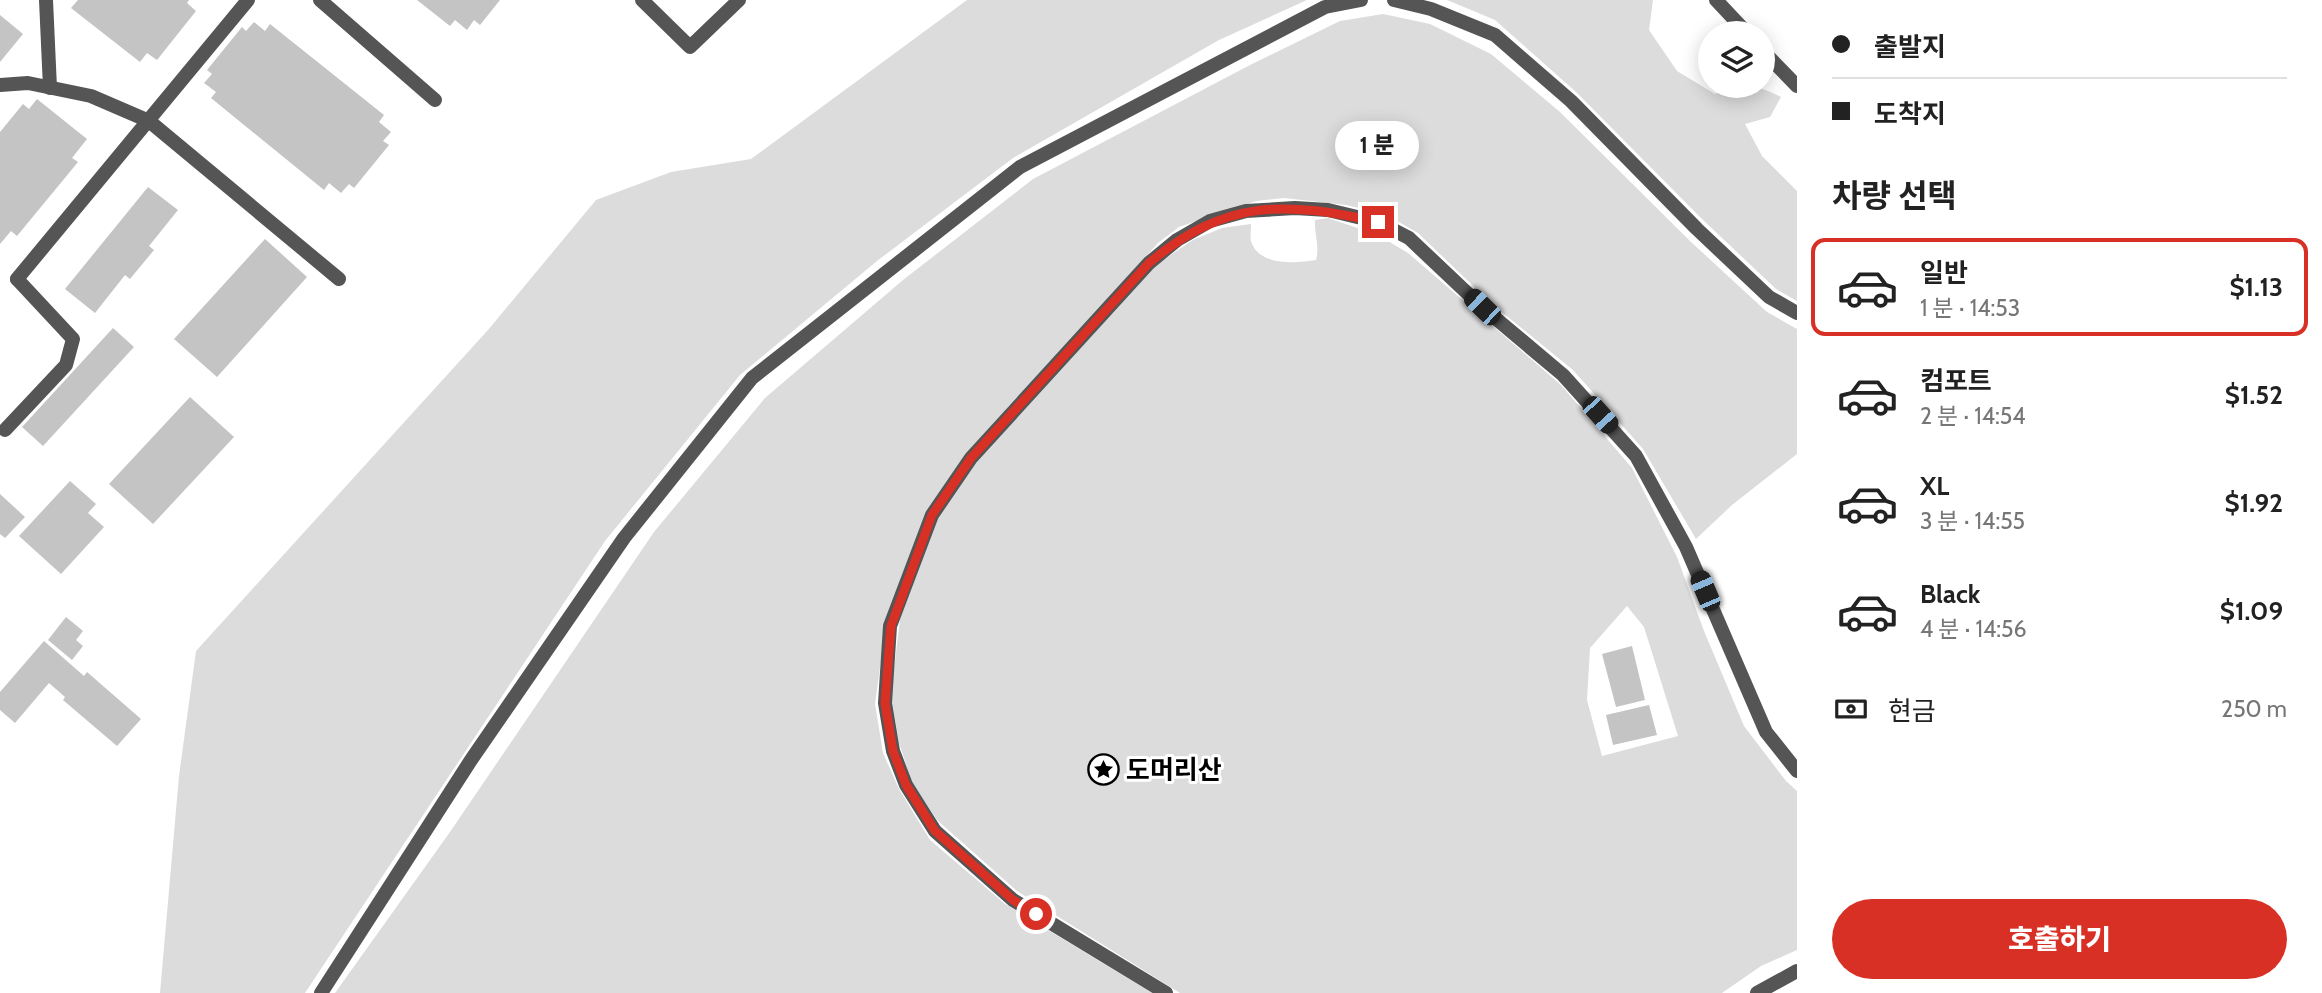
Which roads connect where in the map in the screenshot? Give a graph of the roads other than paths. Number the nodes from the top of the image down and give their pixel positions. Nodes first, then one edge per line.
1 (46, 0) edge
2 (248, 0) edge
3 (320, 0) edge
4 (642, 0) edge
5 (739, 0) edge
6 (1361, 0) edge
7 (1394, 0) edge
8 (1716, 0) edge
9 (1736, 21) edge
10 (1775, 63) edge
11 (0, 85) edge
12 (1797, 86) edge
13 (50, 88) junction
14 (435, 100) dead end
15 (149, 121) junction
16 (339, 279) dead end
17 (1797, 313) edge
18 (5, 430) dead end
19 (1797, 771) edge
20 (1797, 971) edge
21 (321, 993) edge
22 (1166, 993) edge
23 (1757, 993) edge

1 - 13 street
2 - 15 street
3 - 14 street
4 - 5 street
6 - 21 street
7 - 17 street
8 - 9 street
10 - 12 street
11 - 13 street
13 - 15 street
15 - 16 street
15 - 18 street
19 - 22 street
20 - 23 street

